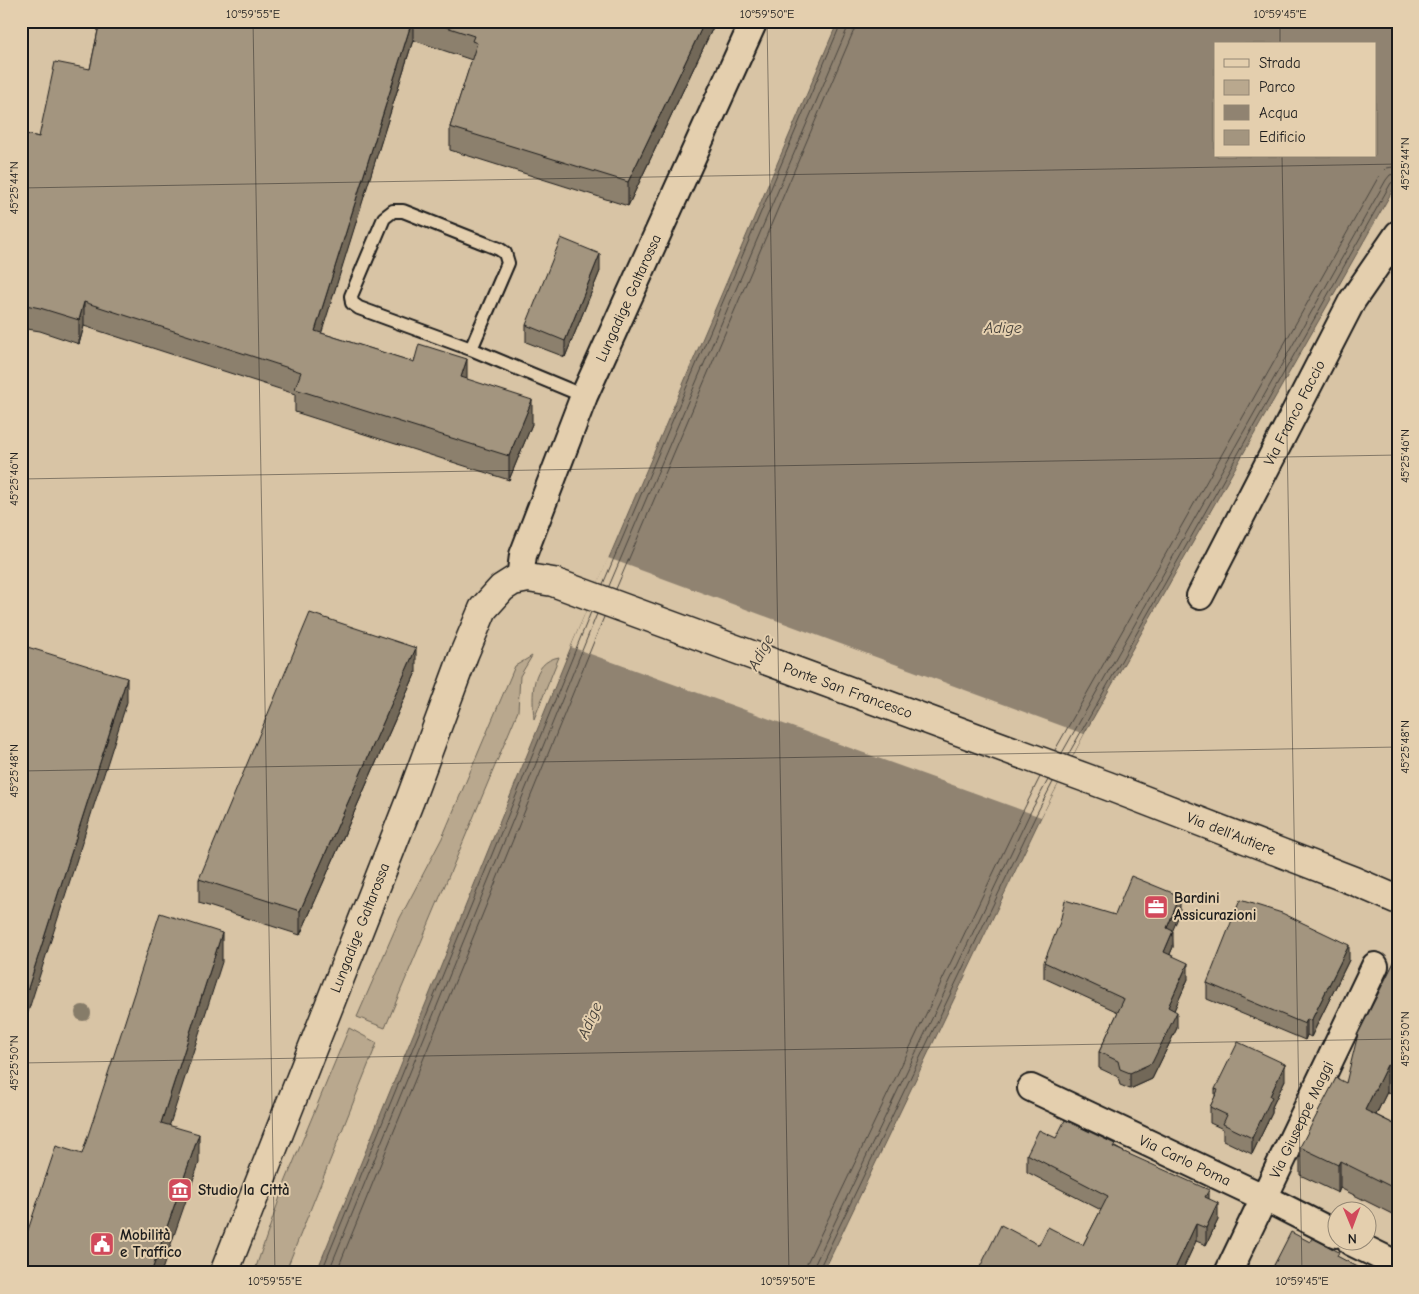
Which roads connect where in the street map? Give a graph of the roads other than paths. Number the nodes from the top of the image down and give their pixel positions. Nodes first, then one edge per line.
1 (754, 21) edge
2 (1398, 234) edge
3 (471, 349) junction
4 (584, 396) junction
5 (511, 584) junction
6 (1200, 596) dead end
7 (1108, 786) joint
8 (1354, 881) junction
9 (1398, 888) edge
10 (1398, 900) edge
11 (1375, 966) dead end
12 (1031, 1088) dead end
13 (1264, 1198) junction
14 (1326, 1229) edge
15 (1371, 1252) edge
16 (1398, 1265) edge
17 (224, 1273) edge
18 (1228, 1273) edge

1 - 4 street, Lungadige Galtarossa
2 - 6 street, Via Franco Faccio
3 - 3 lane
3 - 4 lane
4 - 5 street, Lungadige Galtarossa
5 - 7 main road, Ponte San Francesco
5 - 17 main road, Lungadige Galtarossa
7 - 8 main road, Via dell'Autiere
8 - 9 main road, Via dell'Autiere
8 - 10 main road, Via dell'Autiere
11 - 13 street, Via Giuseppe Maggi
12 - 13 street, Via Carlo Poma
13 - 14 street, Via Carlo Poma
13 - 18 street, Via Giuseppe Maggi
15 - 16 street

